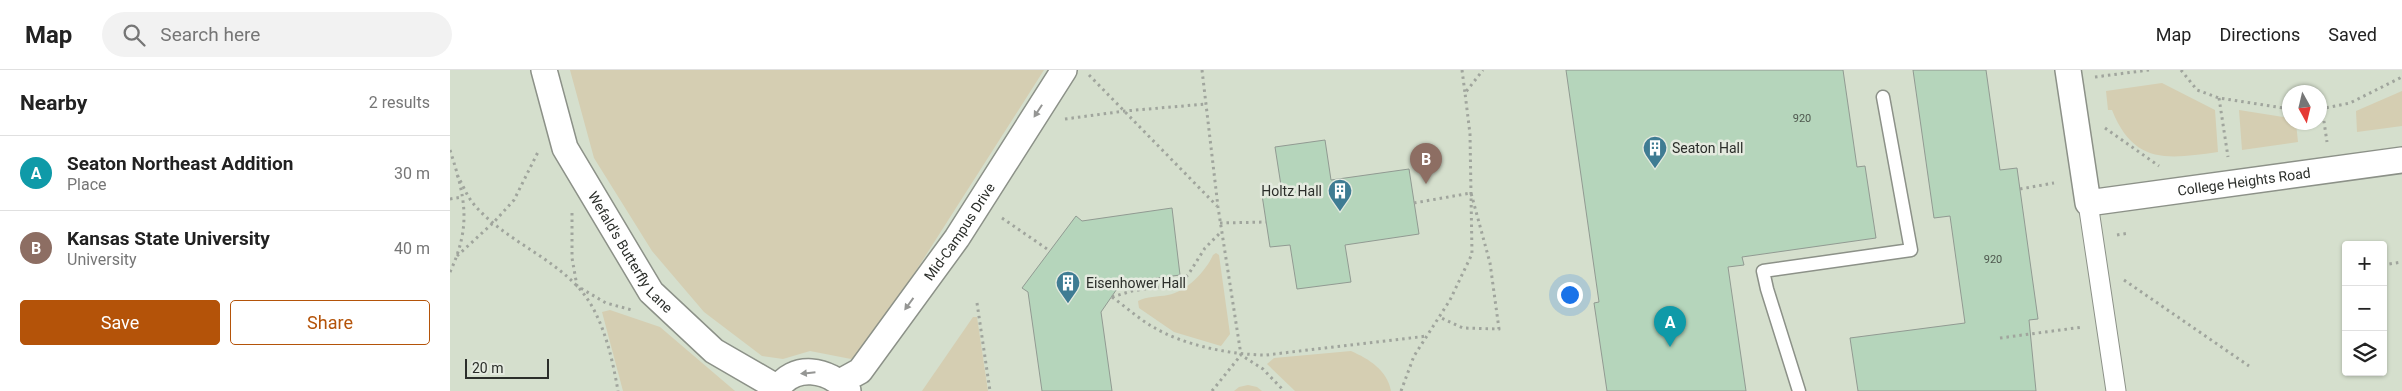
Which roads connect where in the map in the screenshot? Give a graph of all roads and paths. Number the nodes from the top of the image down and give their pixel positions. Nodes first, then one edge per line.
1 (544, 70) edge
2 (1064, 70) edge
3 (1084, 70) edge
4 (1202, 70) edge
5 (1462, 70) edge
6 (1483, 70) edge
7 (2068, 70) edge
8 (2149, 70) edge
9 (2181, 70) edge
10 (2402, 77) edge
11 (2092, 78) dead end
12 (1465, 94) junction
13 (1883, 97) dead end
14 (2219, 98) junction
15 (1206, 104) junction
16 (2282, 108) edge
17 (2327, 108) edge
18 (1125, 111) junction
19 (1060, 120) dead end
20 (2099, 123) dead end
21 (2325, 130) edge
22 (2327, 142) dead end
23 (450, 150) edge
24 (539, 151) dead end
25 (2228, 160) dead end
26 (2402, 160) edge
27 (2163, 169) dead end
28 (457, 175) junction
29 (2054, 183) dead end
30 (2020, 189) dead end
31 (1471, 193) junction
32 (462, 197) junction
33 (450, 199) edge
34 (1414, 203) dead end
35 (2088, 203) junction
36 (572, 206) dead end
37 (1218, 207) junction
38 (1001, 218) dead end
39 (494, 222) junction
40 (1266, 222) dead end
41 (1220, 223) junction
42 (1222, 232) junction
43 (1050, 250) dead end
44 (457, 256) junction
45 (2097, 262) junction
46 (2402, 262) edge
47 (2387, 264) edge
48 (450, 272) edge
49 (577, 286) junction
50 (977, 303) dead end
51 (638, 310) dead end
52 (1439, 317) junction
53 (2106, 324) junction
54 (1427, 336) junction
55 (2000, 338) dead end
56 (1241, 355) junction
57 (2249, 366) dead end
58 (844, 386) edge
59 (777, 389) edge
60 (618, 391) edge
61 (990, 391) edge
62 (1212, 391) edge
63 (1284, 391) edge
64 (1401, 391) edge
65 (1799, 391) edge
66 (2116, 391) edge

1 - 59 street, Wefald's Butterfly Lane
2 -> 58 street, Mid-Campus Drive
3 - 18 path
4 - 15 path
5 - 12 path
6 - 12 path
7 - 35 street
8 - 11 path
9 - 14 path
10 - 17 path
12 - 31 path
13 - 65 lane
14 - 16 path
14 - 25 path
15 - 18 path
15 - 37 path
18 - 19 path
18 - 37 path
20 - 27 path
21 - 22 path
23 - 28 path
24 - 39 path
26 - 35 street, College Heights Road
28 - 32 path
28 - 39 path
29 - 30 path
31 - 34 path
31 - 52 path
31 - 52 path
32 - 33 path
32 - 44 path
35 - 45 street
36 - 49 path
37 - 41 path
38 - 43 path
39 - 44 path
39 - 49 path
40 - 41 path
41 - 42 path
42 - 56 path
42 - 56 path
44 - 48 path
45 - 53 street
45 - 57 path
46 - 47 path
49 - 51 path
49 - 60 path
50 - 61 path
52 - 54 path
53 - 55 path
53 - 66 street
54 - 56 path
54 - 64 path
56 - 62 path
56 - 63 path
58 -> 59 street

